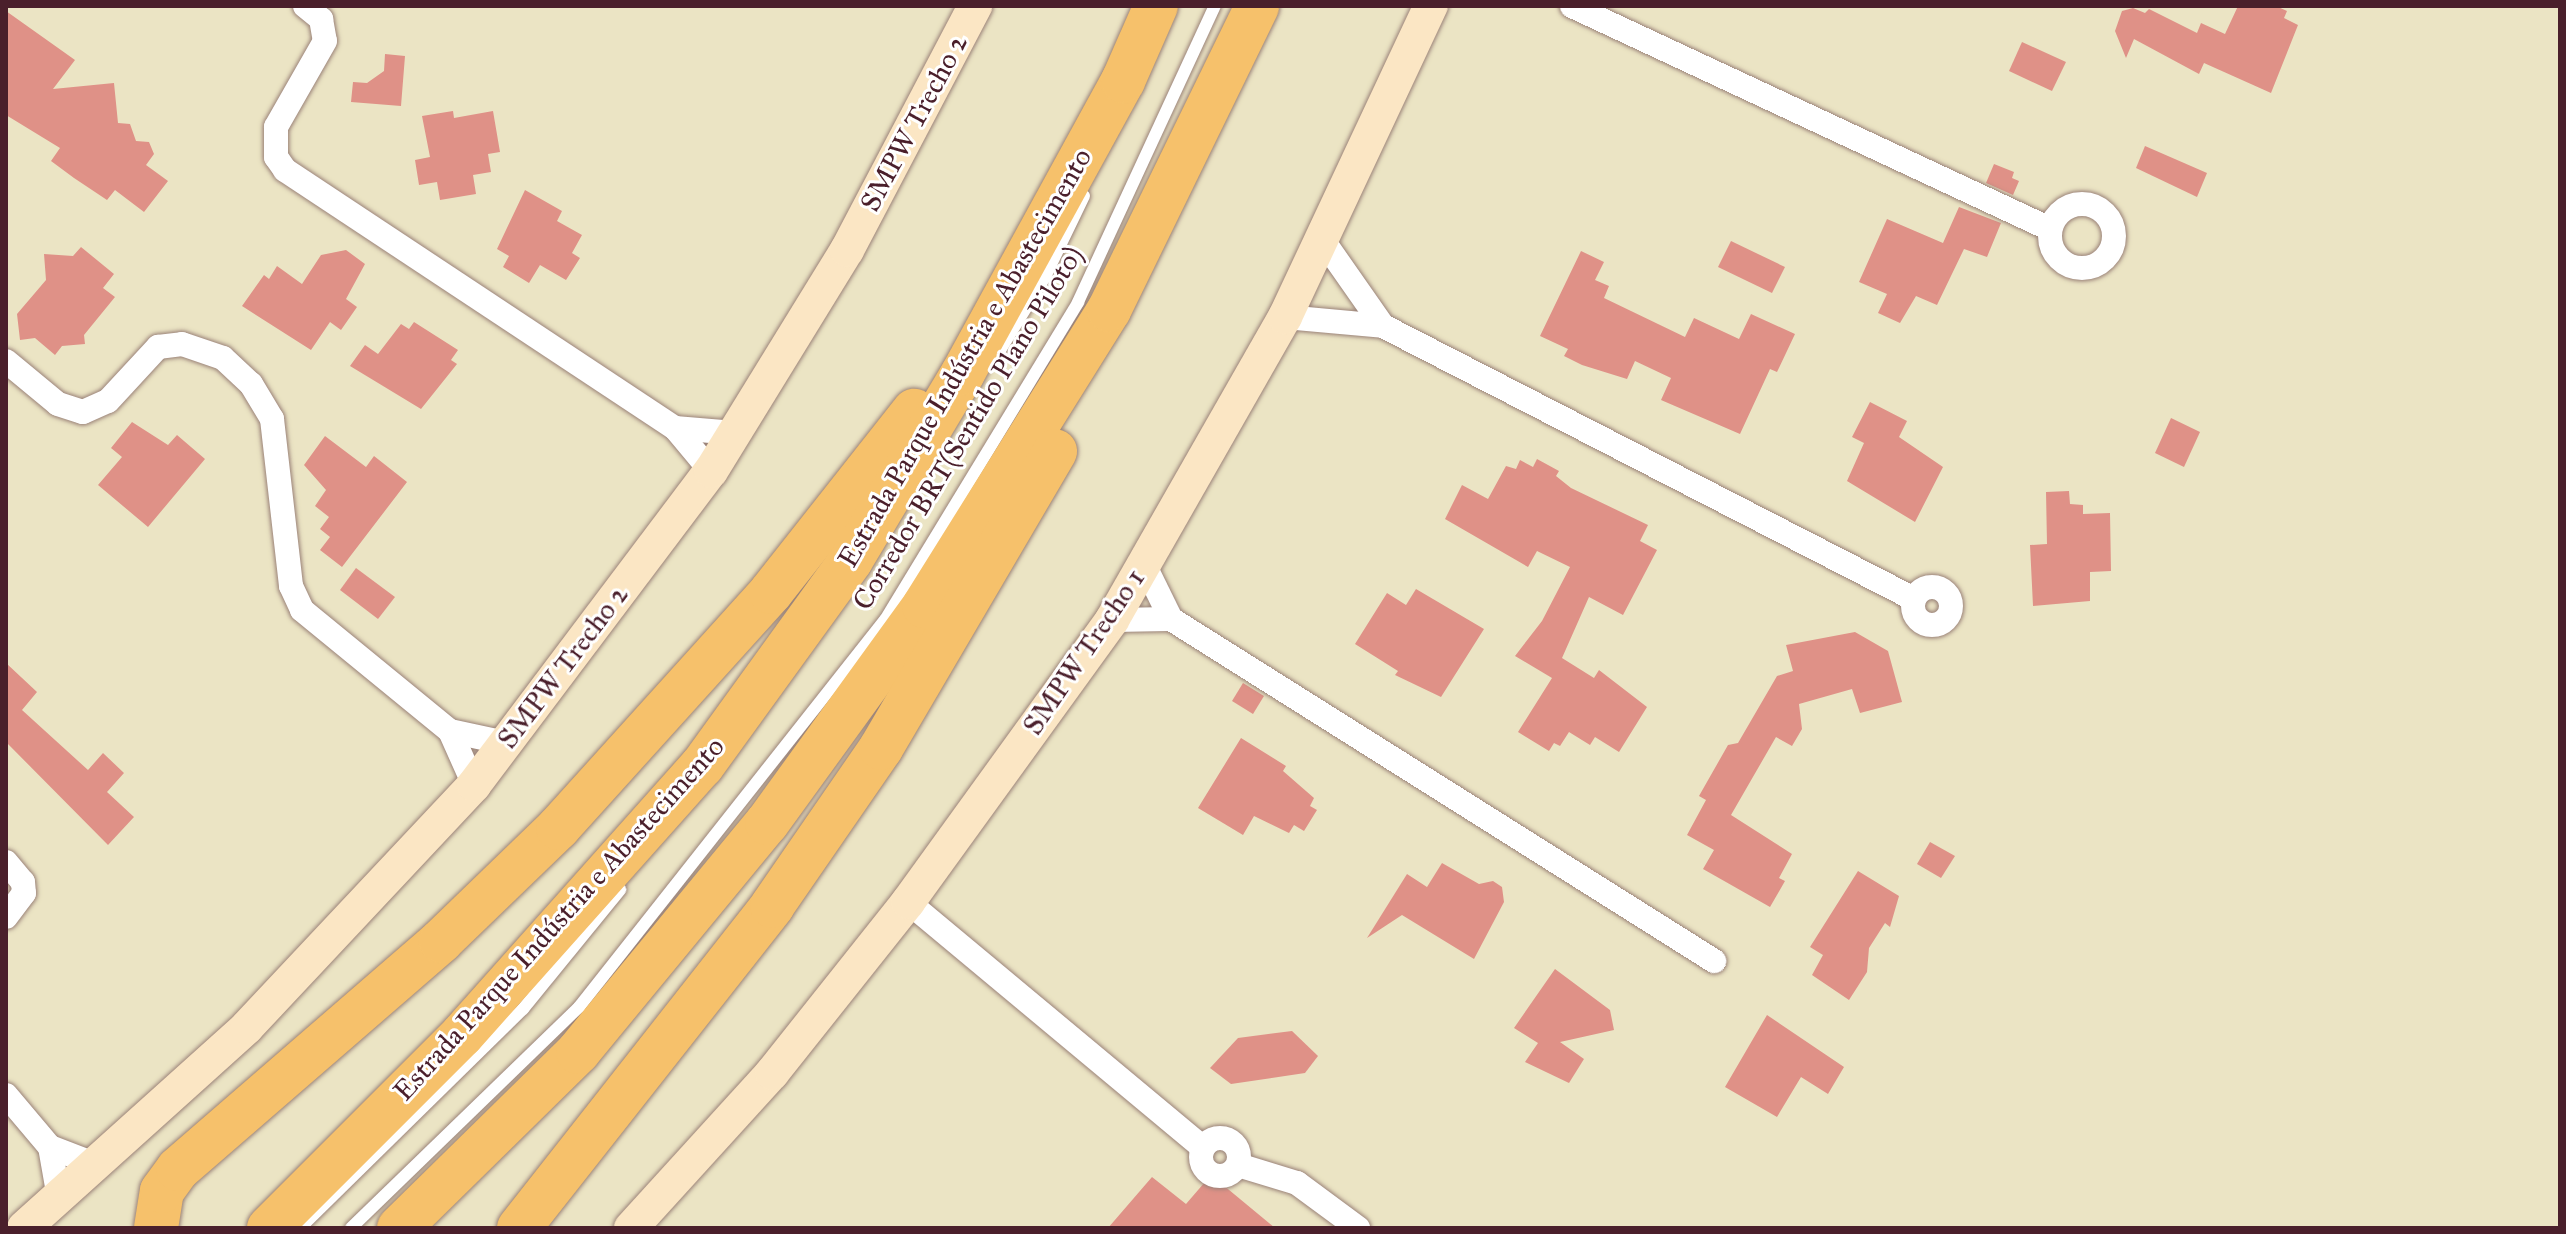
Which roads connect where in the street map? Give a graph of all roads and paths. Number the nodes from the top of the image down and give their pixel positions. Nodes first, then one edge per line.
1 (305, 6) edge
2 (975, 6) edge
3 (1156, 6) edge
4 (1215, 6) edge
5 (1257, 6) edge
6 (1431, 6) edge
7 (1572, 6) edge
8 (1148, 63) dead end
9 (1127, 106) dead end
10 (1093, 177) dead end
11 (2050, 229) dead end
12 (1322, 239) junction
13 (1109, 310) junction
14 (1285, 317) junction
15 (1383, 326) junction
16 (6, 361) edge
17 (976, 370) junction
18 (675, 428) junction
19 (735, 433) junction
20 (711, 471) junction
21 (915, 483) dead end
22 (1144, 564) junction
23 (1914, 599) dead end
24 (1171, 619) junction
25 (1112, 620) junction
26 (450, 731) junction
27 (506, 743) junction
28 (474, 785) junction
29 (704, 787) dead end
30 (6, 862) edge
31 (634, 873) dead end
32 (908, 902) junction
33 (6, 917) edge
34 (1714, 961) dead end
35 (6, 1095) edge
36 (50, 1147) junction
37 (97, 1165) junction
38 (59, 1198) junction
39 (159, 1210) edge
40 (24, 1228) edge
41 (269, 1228) edge
42 (300, 1228) edge
43 (351, 1228) edge
44 (399, 1228) edge
45 (519, 1228) edge
46 (631, 1228) edge
47 (1358, 1228) edge

1 - 18 street
2 - 19 street, SMPW Trecho 2
3 - 17 highway, Estrada Parque Indústria e Abastecimento
4 - 43 lane, Corredor BRT(Sentido Plano Piloto)
5 - 13 highway
6 - 12 street, SMPW Trecho 1
7 - 11 street
8 - 9 lane
10 - 17 lane
12 - 14 street, SMPW Trecho 1
12 - 15 street
13 - 44 highway
13 - 45 highway
14 - 15 street
14 - 22 street, SMPW Trecho 1
15 - 23 street
16 - 26 street
17 - 39 highway
17 - 41 highway, Estrada Parque Indústria e Abastecimento
18 - 19 street
18 - 20 street
19 - 20 street, SMPW Trecho 2
20 - 27 street, SMPW Trecho 2
21 - 29 lane
22 - 24 street
22 - 25 street, SMPW Trecho 1
24 - 25 street
24 - 34 street
25 - 32 street, SMPW Trecho 1
26 - 27 street
26 - 28 street
27 - 28 street, SMPW Trecho 2
28 - 37 street, SMPW Trecho 2
30 - 33 street
31 - 42 lane
32 - 46 street, SMPW Trecho 1
32 - 47 street
35 - 36 street
36 - 37 street
36 - 38 street
37 - 38 street, SMPW Trecho 2
38 - 40 street, SMPW Trecho 2

